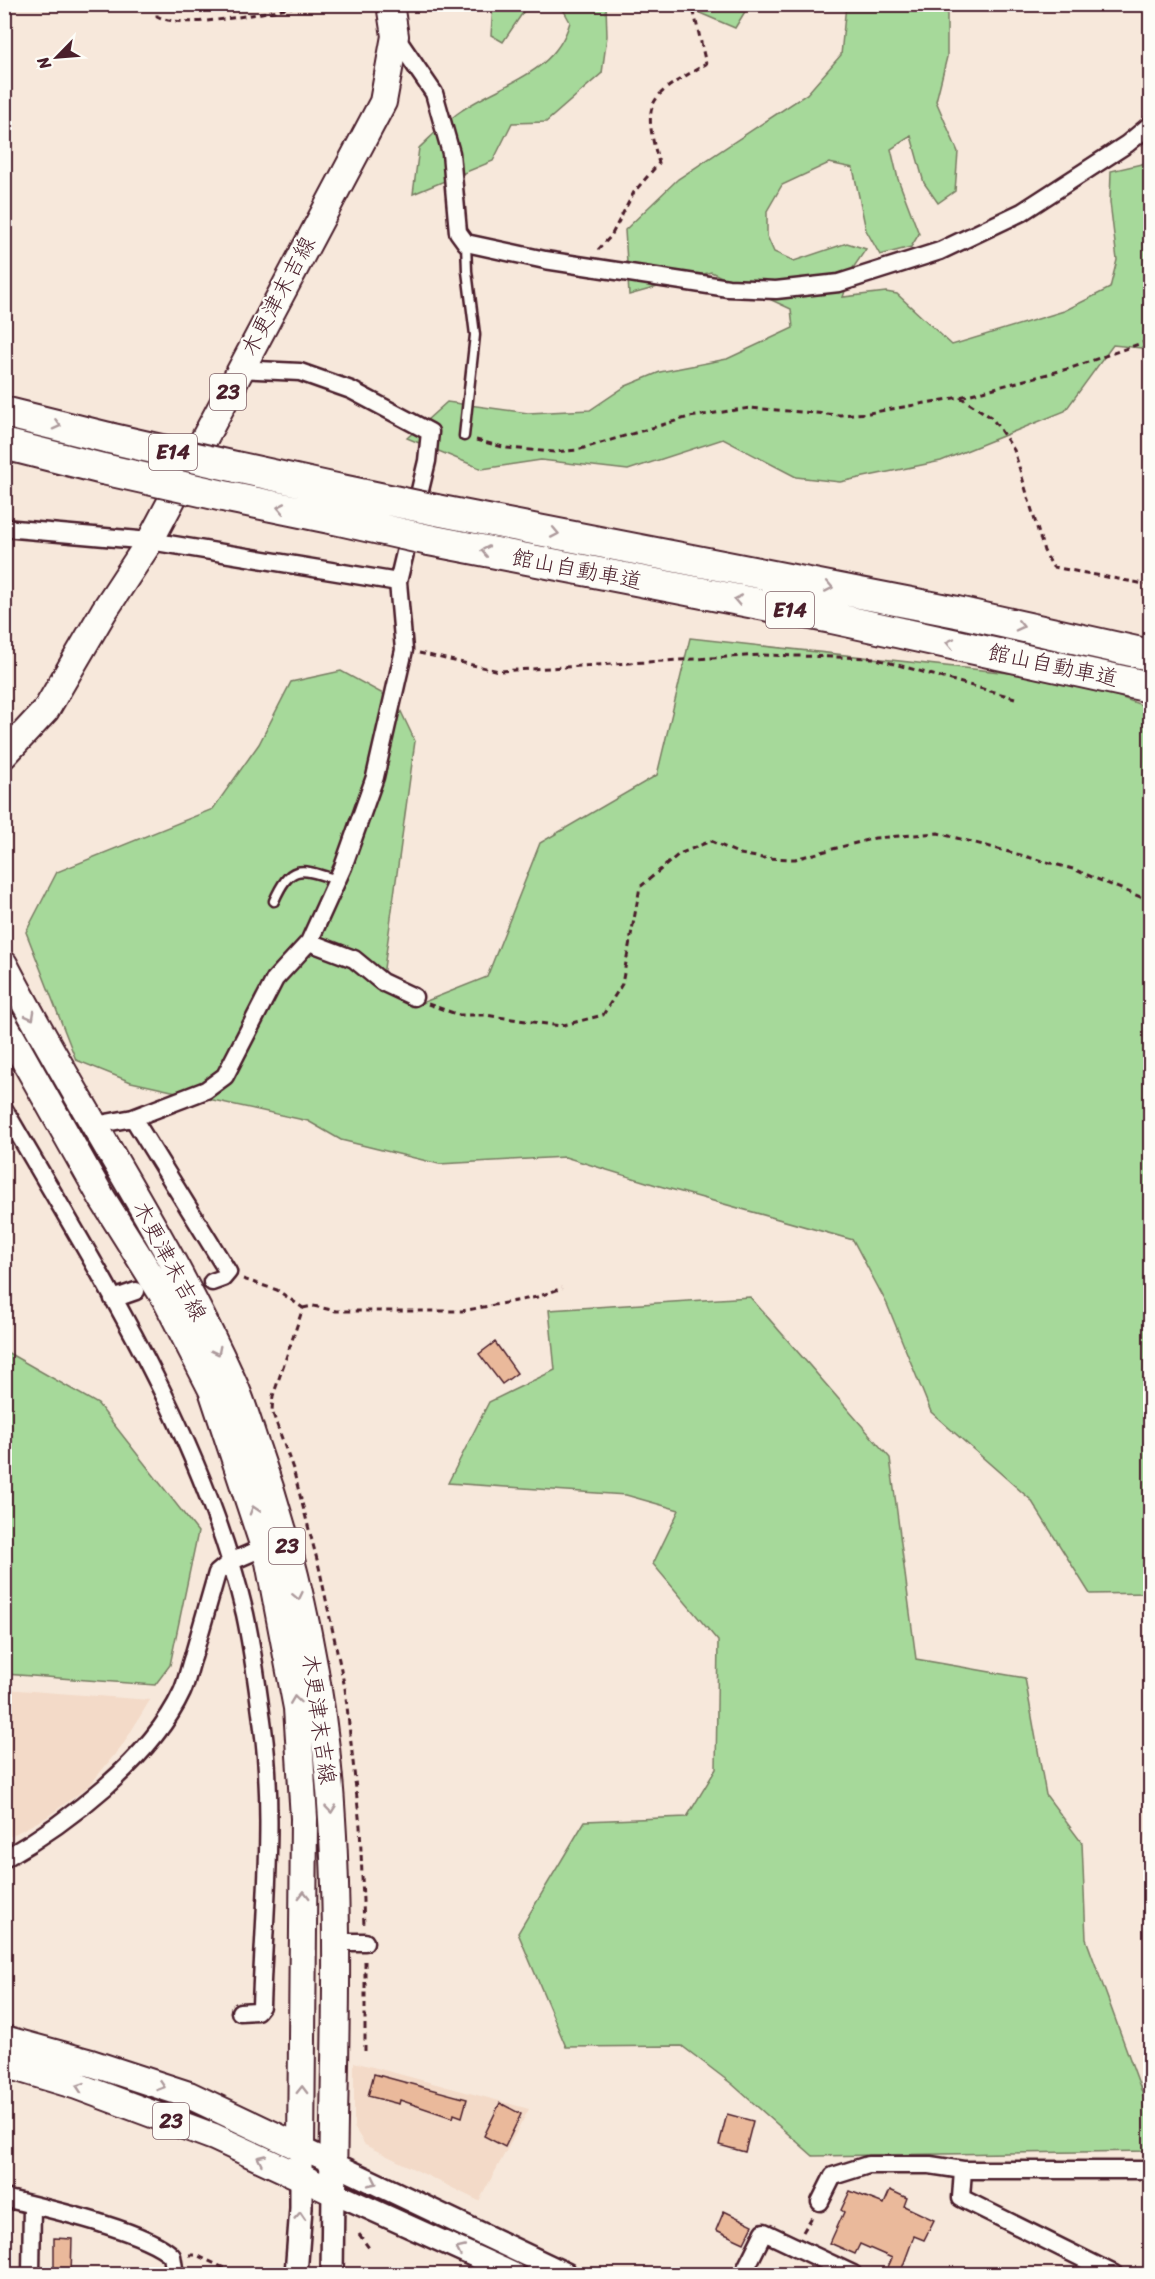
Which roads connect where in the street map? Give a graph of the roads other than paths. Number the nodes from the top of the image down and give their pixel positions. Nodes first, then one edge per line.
1 (390, 4) edge
2 (395, 36) junction
3 (1150, 125) edge
4 (466, 243) junction
5 (239, 369) junction
6 (4, 412) edge
7 (464, 436) road end
8 (4, 444) edge
9 (4, 528) edge
10 (150, 541) junction
11 (398, 582) junction
12 (1150, 655) edge
13 (1150, 687) edge
14 (4, 755) edge
15 (337, 880) junction
16 (274, 901) dead end
17 (309, 942) junction
18 (4, 964) edge
19 (414, 997) road end
20 (4, 1024) edge
21 (4, 1110) edge
22 (132, 1118) junction
23 (95, 1125) junction
24 (212, 1282) dead end
25 (136, 1291) dead end
26 (113, 1299) junction
27 (265, 1547) junction
28 (230, 1562) junction
29 (4, 1859) edge
30 (335, 1942) junction
31 (364, 1942) dead end
32 (240, 2012) dead end
33 (4, 2039) edge
34 (4, 2064) edge
35 (301, 2148) junction
36 (333, 2163) junction
37 (963, 2170) junction
38 (1150, 2170) edge
39 (301, 2178) junction
40 (333, 2192) junction
41 (4, 2198) edge
42 (820, 2202) road end
43 (32, 2205) junction
44 (31, 2274) edge
45 (175, 2274) edge
46 (296, 2274) edge
47 (332, 2274) edge
48 (514, 2274) edge
49 (566, 2274) edge
50 (743, 2274) edge
51 (853, 2274) edge
52 (1114, 2274) edge

1 - 2 main road, 木更津末吉線 / 23
2 - 4 street
2 - 5 main road, 木更津末吉線 / 23
3 - 4 street
4 - 7 lane
5 - 10 main road, 木更津末吉線 / 23
5 - 11 street
6 -> 12 highway, 館山自動車道 / E14, bridge
13 -> 8 highway, 館山自動車道 / E14, bridge
9 - 10 street
10 - 11 street
10 - 14 main road, 木更津末吉線 / 23
11 - 15 street
15 - 16 lane
15 - 17 street
17 - 19 street
17 - 22 street
18 -> 23 main road, 木更津末吉線 / 23
27 -> 20 main road, 木更津末吉線 / 23
21 - 26 street
22 - 23 street
22 - 24 street
23 -> 30 main road, 木更津末吉線 / 23
25 - 26 street
26 - 28 street
27 - 28 street
35 -> 27 main road, 木更津末吉線 / 23
28 - 29 street
28 - 32 street
30 - 31 street
30 - 36 main road, 木更津末吉線 / 23
33 -> 35 main road, 23
39 -> 34 main road, 23
35 - 36 street
35 - 39 street
36 - 40 main road, 木更津末吉線 / 23
36 -> 49 street
37 - 38 street
37 - 42 street
37 - 52 street
39 - 40 main road, 23
46 -> 39 street
40 - 47 street
48 -> 40 street
41 - 43 street
43 - 44 street
43 - 45 street
50 - 51 street

